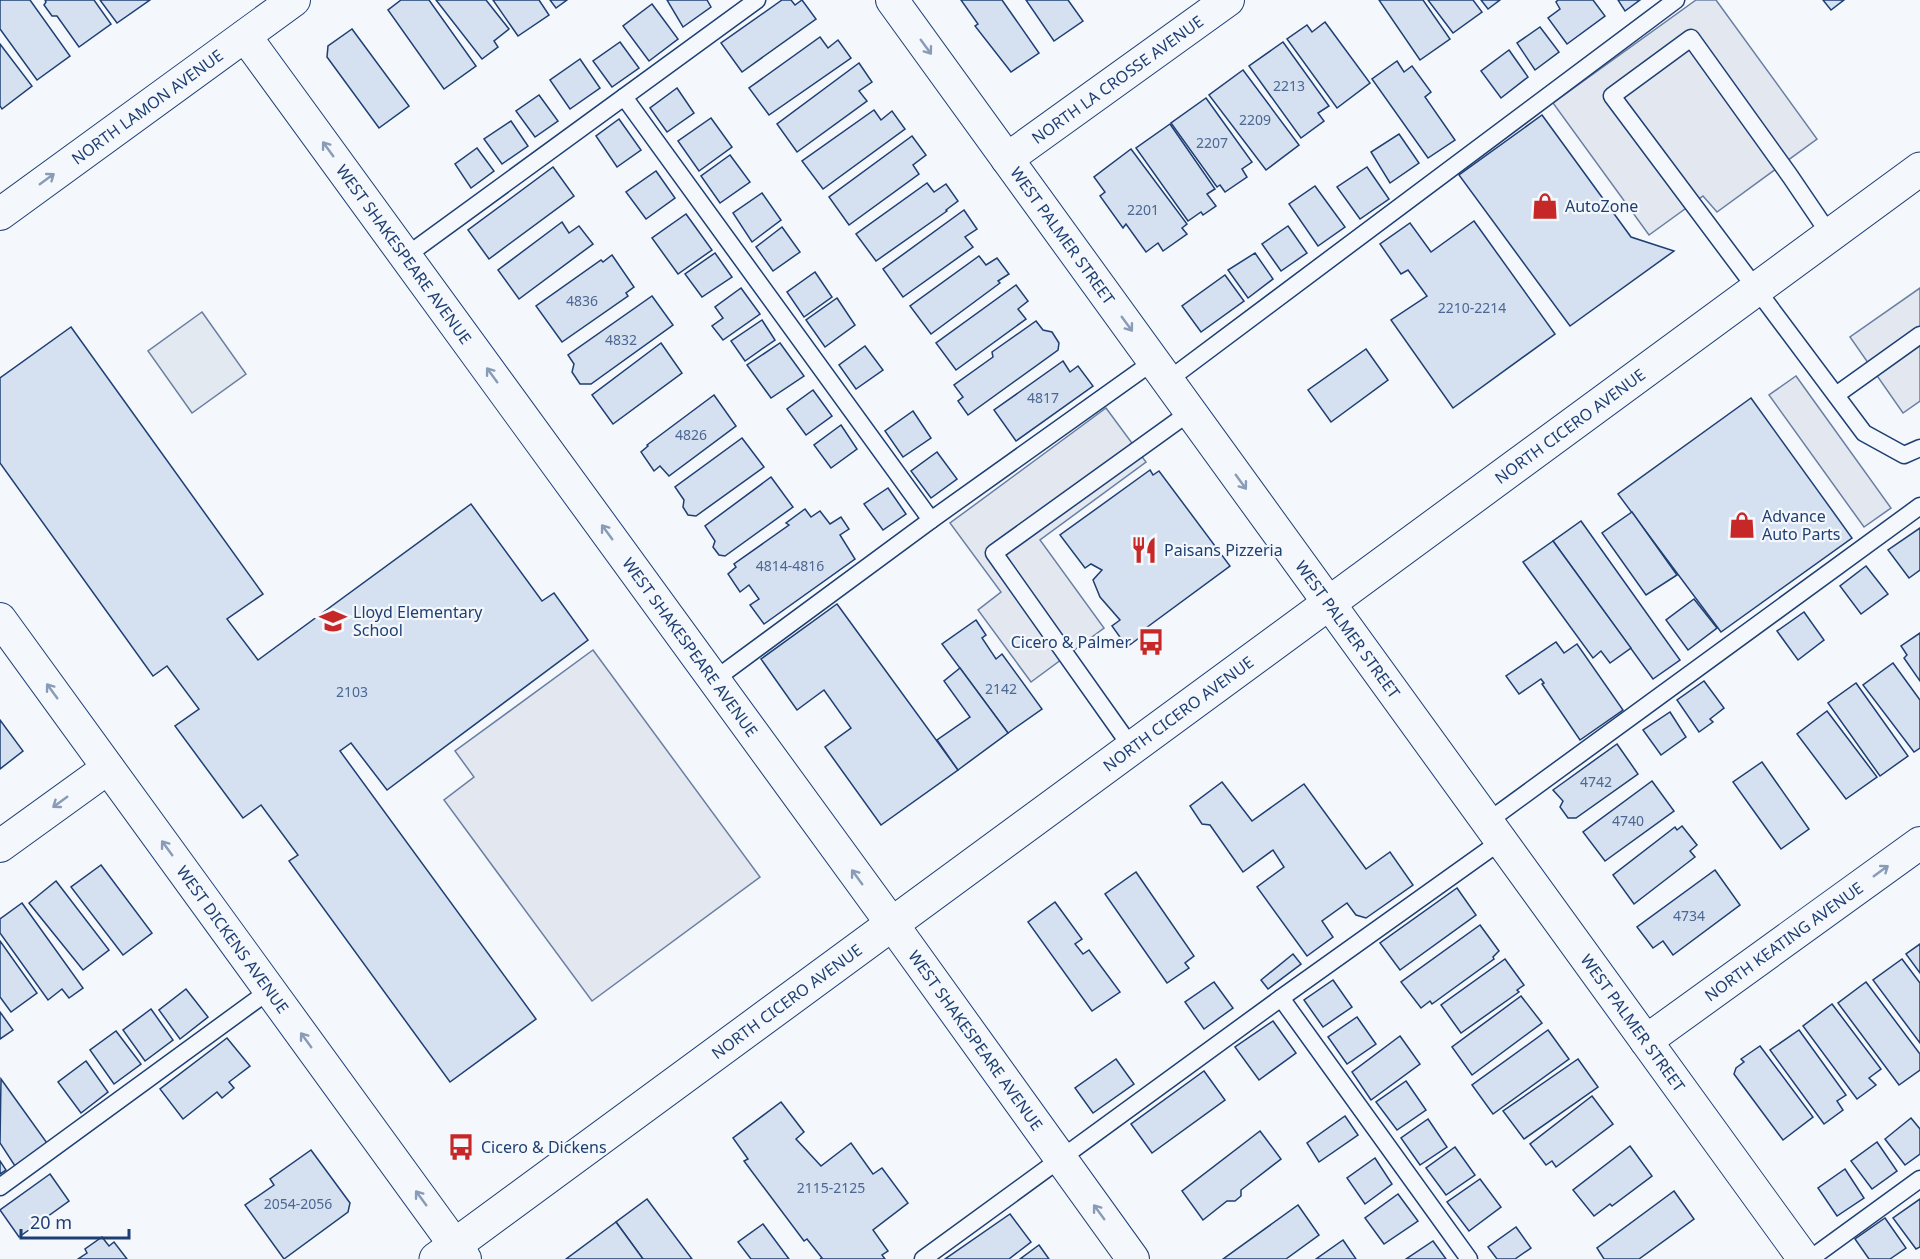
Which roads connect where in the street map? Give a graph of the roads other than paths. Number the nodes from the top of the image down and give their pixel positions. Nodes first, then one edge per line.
1 (294, 0) edge
2 (757, 0) edge
3 (892, 0) edge
4 (1228, 0) edge
5 (1676, 0) edge
6 (245, 36) junction
7 (624, 97) junction
8 (1007, 159) junction
9 (1920, 169) edge
10 (0, 214) edge
11 (1830, 235) junction
12 (406, 256) junction
13 (1758, 288) junction
14 (1920, 335) edge
15 (1160, 371) junction
16 (1836, 395) junction
17 (1190, 412) junction
18 (1920, 448) edge
19 (1920, 506) edge
20 (931, 520) junction
21 (1329, 603) junction
22 (0, 619) edge
23 (714, 680) junction
24 (1132, 748) junction
25 (108, 768) junction
26 (1494, 831) junction
27 (1920, 843) edge
28 (0, 846) edge
29 (892, 924) junction
30 (270, 990) junction
31 (1281, 998) junction
32 (1646, 1041) junction
33 (1061, 1159) junction
34 (1920, 1179) edge
35 (0, 1187) edge
36 (452, 1254) edge
37 (923, 1259) edge
38 (1133, 1259) edge
39 (1468, 1259) edge
40 (1804, 1259) edge
41 (1810, 1259) edge

1 - 6 street, NORTH LAMON AVENUE
2 - 7 lane
3 -> 8 street, WEST PALMER STREET
4 - 8 street, NORTH LA CROSSE AVENUE
5 - 15 lane
10 -> 6 street, NORTH LAMON AVENUE
12 -> 6 street, WEST SHAKESPEARE AVENUE
7 - 12 lane
7 - 20 lane
8 -> 15 street, WEST PALMER STREET
9 - 11 main road, NORTH CICERO AVENUE
11 - 13 main road, NORTH CICERO AVENUE
11 - 13 lane
23 -> 12 street, WEST SHAKESPEARE AVENUE
13 - 16 lane
13 - 21 main road, NORTH CICERO AVENUE
14 - 16 lane
15 - 17 street, WEST PALMER STREET
15 - 20 lane
16 - 18 lane
17 -> 21 street, WEST PALMER STREET
17 - 24 lane
19 - 26 lane
20 - 23 lane
21 - 24 main road, NORTH CICERO AVENUE
21 - 26 street, WEST PALMER STREET
25 -> 22 street, WEST DICKENS AVENUE
29 -> 23 street, WEST SHAKESPEARE AVENUE
24 - 29 main road, NORTH CICERO AVENUE
25 -> 28 street
30 -> 25 street, WEST DICKENS AVENUE
26 - 31 lane
26 - 32 street, WEST PALMER STREET
32 -> 27 street, NORTH KEATING AVENUE
29 - 33 street, WEST SHAKESPEARE AVENUE
29 - 36 main road, NORTH CICERO AVENUE
30 - 35 lane
36 -> 30 street, WEST DICKENS AVENUE
31 - 33 lane
31 - 39 lane
32 - 40 street, WEST PALMER STREET
33 - 37 lane
38 -> 33 street, WEST SHAKESPEARE AVENUE
34 - 41 lane

